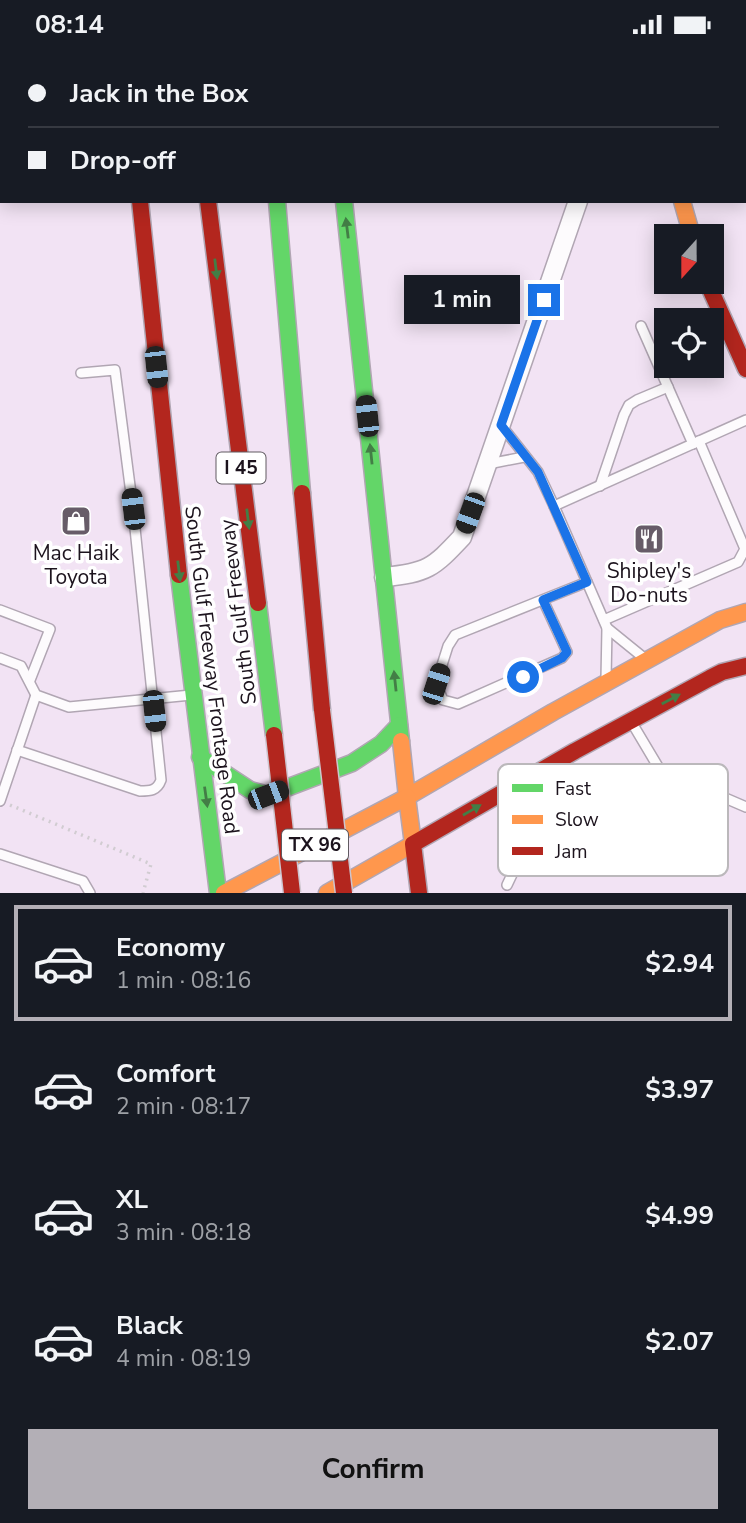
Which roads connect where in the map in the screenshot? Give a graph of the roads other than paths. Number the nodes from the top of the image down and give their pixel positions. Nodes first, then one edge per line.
1 (140, 203) edge
2 (208, 203) edge
3 (277, 203) edge
4 (344, 203) edge
5 (577, 203) edge
6 (683, 203) edge
7 (689, 224) edge
8 (295, 228) dead end
9 (712, 294) edge
10 (641, 326) dead end
11 (746, 369) edge
12 (81, 373) dead end
13 (293, 376) junction
14 (668, 387) junction
15 (746, 420) edge
16 (501, 425) junction
17 (696, 442) junction
18 (524, 457) junction
19 (487, 464) junction
20 (600, 486) junction
21 (554, 506) junction
22 (384, 577) junction
23 (587, 582) junction
24 (543, 600) junction
25 (0, 610) edge
26 (746, 612) edge
27 (606, 624) junction
28 (0, 658) edge
29 (647, 660) junction
30 (746, 666) edge
31 (30, 680) junction
32 (606, 683) junction
33 (36, 695) junction
34 (192, 695) junction
35 (152, 699) junction
36 (631, 720) junction
37 (400, 725) junction
38 (18, 750) junction
39 (200, 757) junction
40 (553, 764) edge
41 (657, 764) edge
42 (498, 795) edge
43 (407, 797) junction
44 (728, 799) edge
45 (0, 801) edge
46 (746, 807) edge
47 (412, 843) junction
48 (0, 854) edge
49 (511, 876) edge
50 (507, 885) dead end
51 (90, 893) edge
52 (218, 893) edge
53 (224, 893) edge
54 (292, 893) edge
55 (327, 893) edge
56 (344, 893) edge
57 (419, 893) edge

1 -> 34 main road, South Gulf Freeway Frontage Road
2 -> 54 main road, South Gulf Freeway / I 45, bridge
3 - 13 main road
22 -> 4 main road
5 - 16 street
6 - 7 main road
8 - 13 main road
9 - 11 main road
10 - 14 lane
12 - 35 lane
13 - 56 main road, bridge
14 - 17 lane
14 - 20 lane
15 - 17 lane
16 - 18 lane
16 - 19 street
17 - 20 lane
17 - 27 lane
18 - 19 lane
18 - 21 lane
19 - 22 street
20 - 21 lane
21 - 23 lane
37 -> 22 main road
23 - 24 lane
23 - 27 lane
24 - 24 lane
25 - 31 lane
26 - 29 main road
27 - 29 lane
27 - 32 lane
28 - 31 lane
29 - 32 main road
36 -> 30 main road
31 - 33 lane
32 - 43 main road
33 - 35 lane
33 - 38 lane
34 - 35 lane
34 - 39 main road, South Gulf Freeway Frontage Road
35 - 38 lane
36 - 40 main road
36 - 41 lane
37 - 39 main road
37 - 43 main road
38 - 45 lane
39 -> 52 main road, South Gulf Freeway Frontage Road
47 -> 42 main road
43 - 47 main road
43 - 53 main road, TX 96
44 - 46 lane
47 - 55 main road, TX 96
47 - 57 main road
48 - 51 lane
49 - 50 lane

